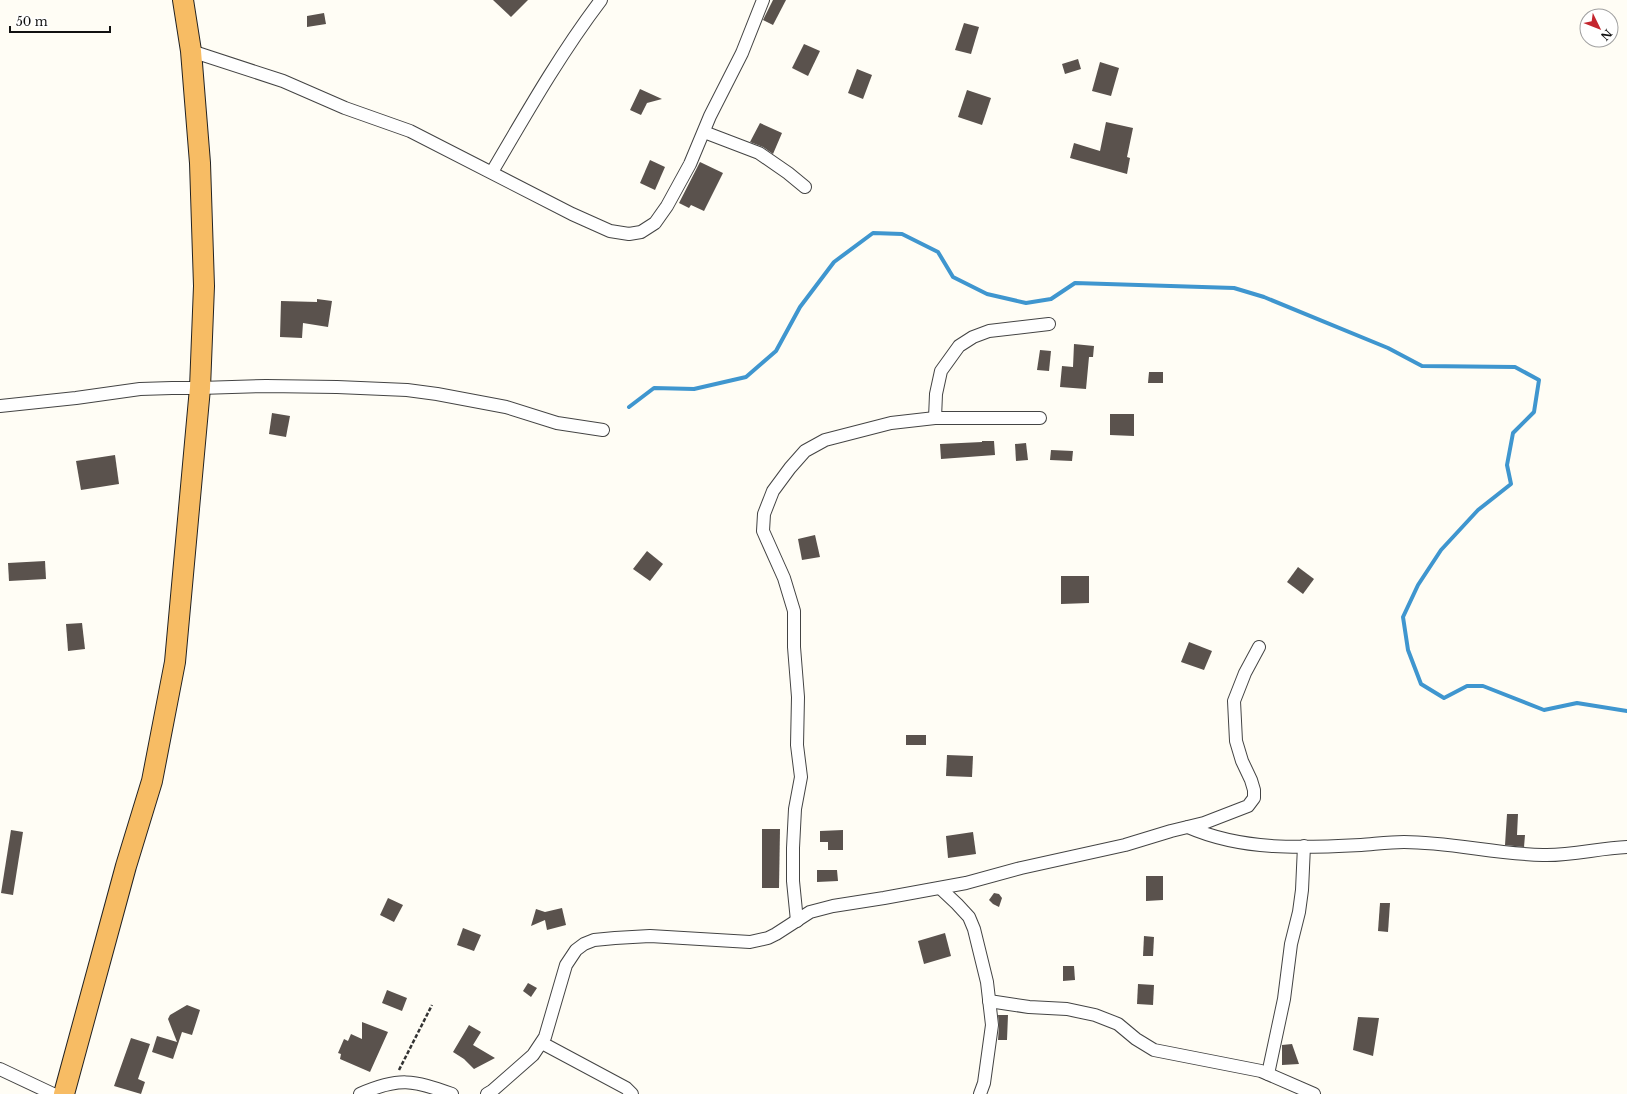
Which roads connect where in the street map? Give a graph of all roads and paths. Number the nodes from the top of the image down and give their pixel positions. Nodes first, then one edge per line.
1 (183, 0) edge
2 (601, 0) edge
3 (763, 0) edge
4 (191, 51) junction
5 (704, 132) junction
6 (492, 172) junction
7 (805, 187) dead end
8 (1049, 324) dead end
9 (200, 388) junction
10 (0, 406) edge
11 (935, 418) junction
12 (1040, 418) dead end
13 (603, 430) dead end
14 (1259, 647) dead end
15 (1188, 827) junction
16 (1304, 846) junction
17 (1627, 846) edge
18 (940, 888) junction
19 (797, 921) junction
20 (989, 1001) junction
21 (432, 1005) dead end
22 (542, 1043) junction
23 (0, 1069) edge
24 (1268, 1074) junction
25 (392, 1083) junction
26 (53, 1094) edge
27 (64, 1094) edge
28 (360, 1094) edge
29 (452, 1094) edge
30 (487, 1094) edge
31 (632, 1094) edge
32 (980, 1094) edge
33 (1314, 1094) edge

1 - 4 highway
2 - 6 street
3 - 5 street
4 - 6 street
4 - 9 highway
5 - 6 street
5 - 7 street
8 - 11 street
9 - 10 street
9 - 13 street
9 - 27 highway
11 - 12 street
11 - 19 street
14 - 15 street
15 - 16 street
15 - 18 street
16 - 17 street
16 - 24 street
18 - 19 street
18 - 20 street
19 - 22 street
20 - 24 street
20 - 32 street
21 - 25 path
22 - 30 street
22 - 31 street
23 - 26 street
24 - 33 street
25 - 28 street
25 - 29 street

